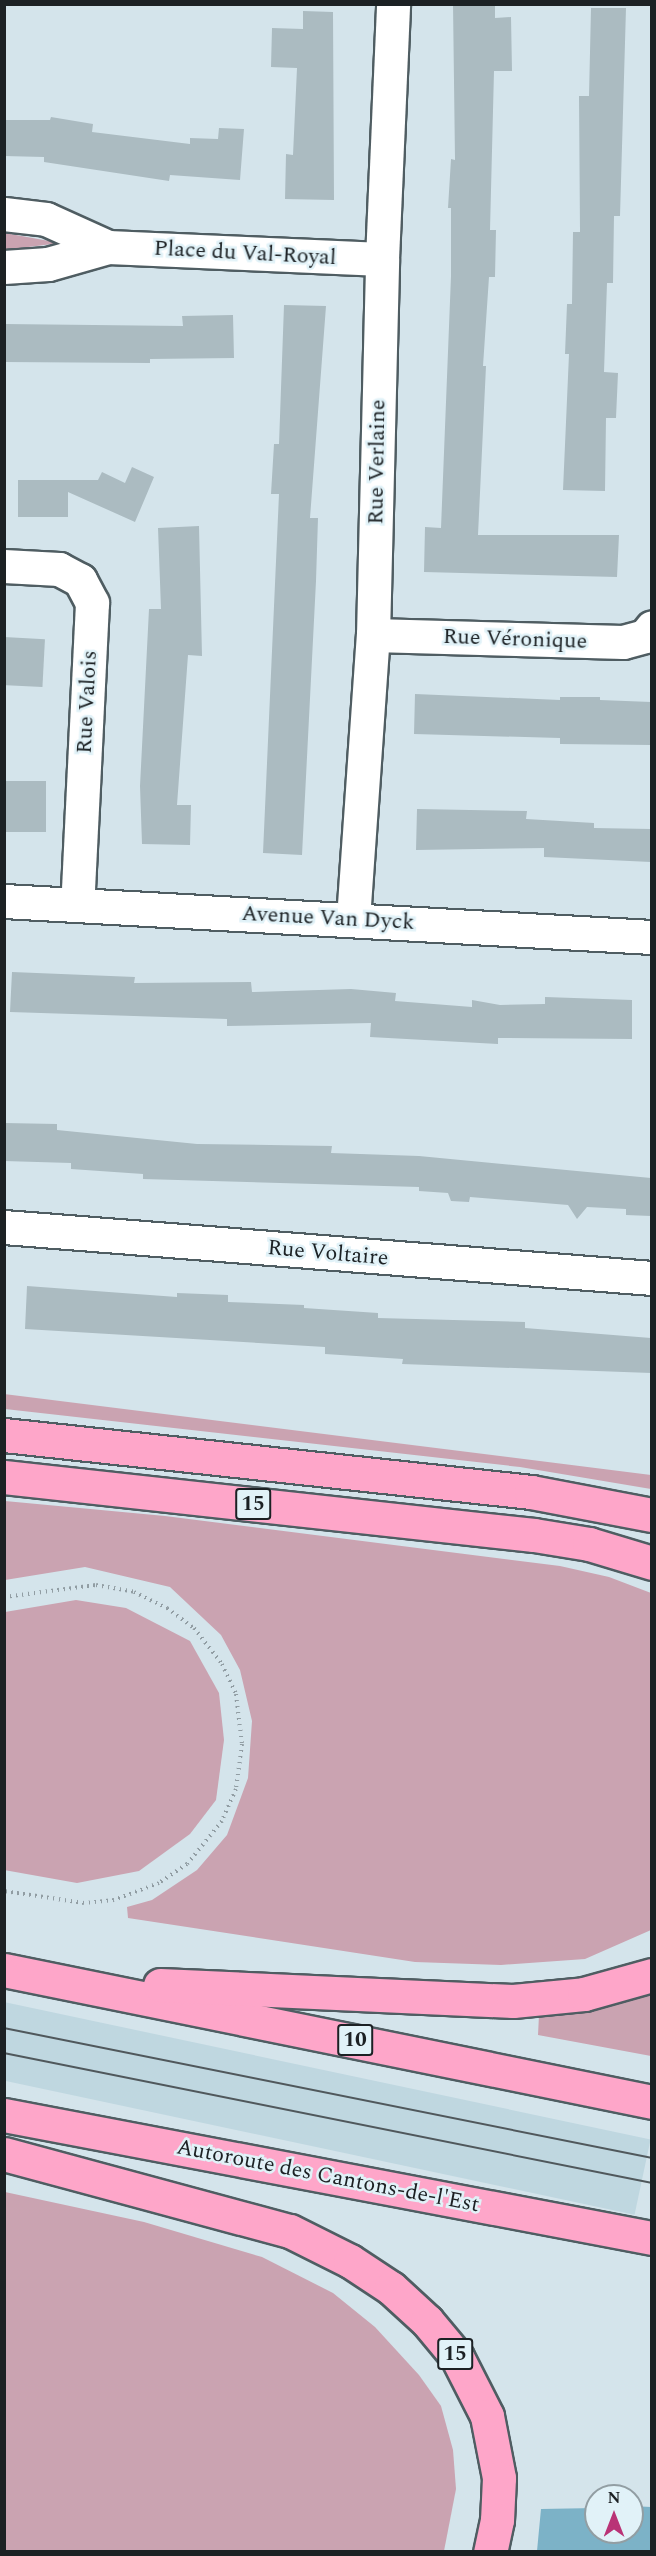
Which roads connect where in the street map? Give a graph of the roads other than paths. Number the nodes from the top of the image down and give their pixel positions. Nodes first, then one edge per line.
1 (393, 4) edge
2 (4, 214) edge
3 (108, 247) junction
4 (382, 259) junction
5 (4, 267) edge
6 (4, 566) edge
7 (651, 627) edge
8 (373, 635) junction
9 (4, 902) edge
10 (77, 905) junction
11 (353, 919) junction
12 (651, 937) edge
13 (4, 1227) edge
14 (651, 1278) edge
15 (4, 1435) edge
16 (4, 1477) edge
17 (651, 1515) edge
18 (651, 1563) edge
19 (4, 1970) edge
20 (651, 1975) edge
21 (59, 1981) junction
22 (651, 2102) edge
23 (4, 2115) edge
24 (4, 2154) edge
25 (651, 2238) edge
26 (490, 2552) edge

1 - 4 street, Rue Verlaine
2 - 3 street, Place du Val-Royal
3 - 4 street, Place du Val-Royal
3 - 5 street, Place du Val-Royal
4 - 8 street, Rue Verlaine
6 - 10 street, Rue Valois
7 - 8 street, Rue Véronique
8 - 11 street, Rue Verlaine
9 - 10 street, Avenue Van Dyck
10 - 11 street, Avenue Van Dyck
11 - 12 street, Avenue Van Dyck
13 - 14 street, Rue Voltaire
15 - 17 highway
16 - 18 highway, 15
19 - 21 highway, 10
20 - 21 highway
21 - 22 highway, 10
23 - 25 highway, Autoroute des Cantons-de-l'Est
24 - 26 highway, 15

